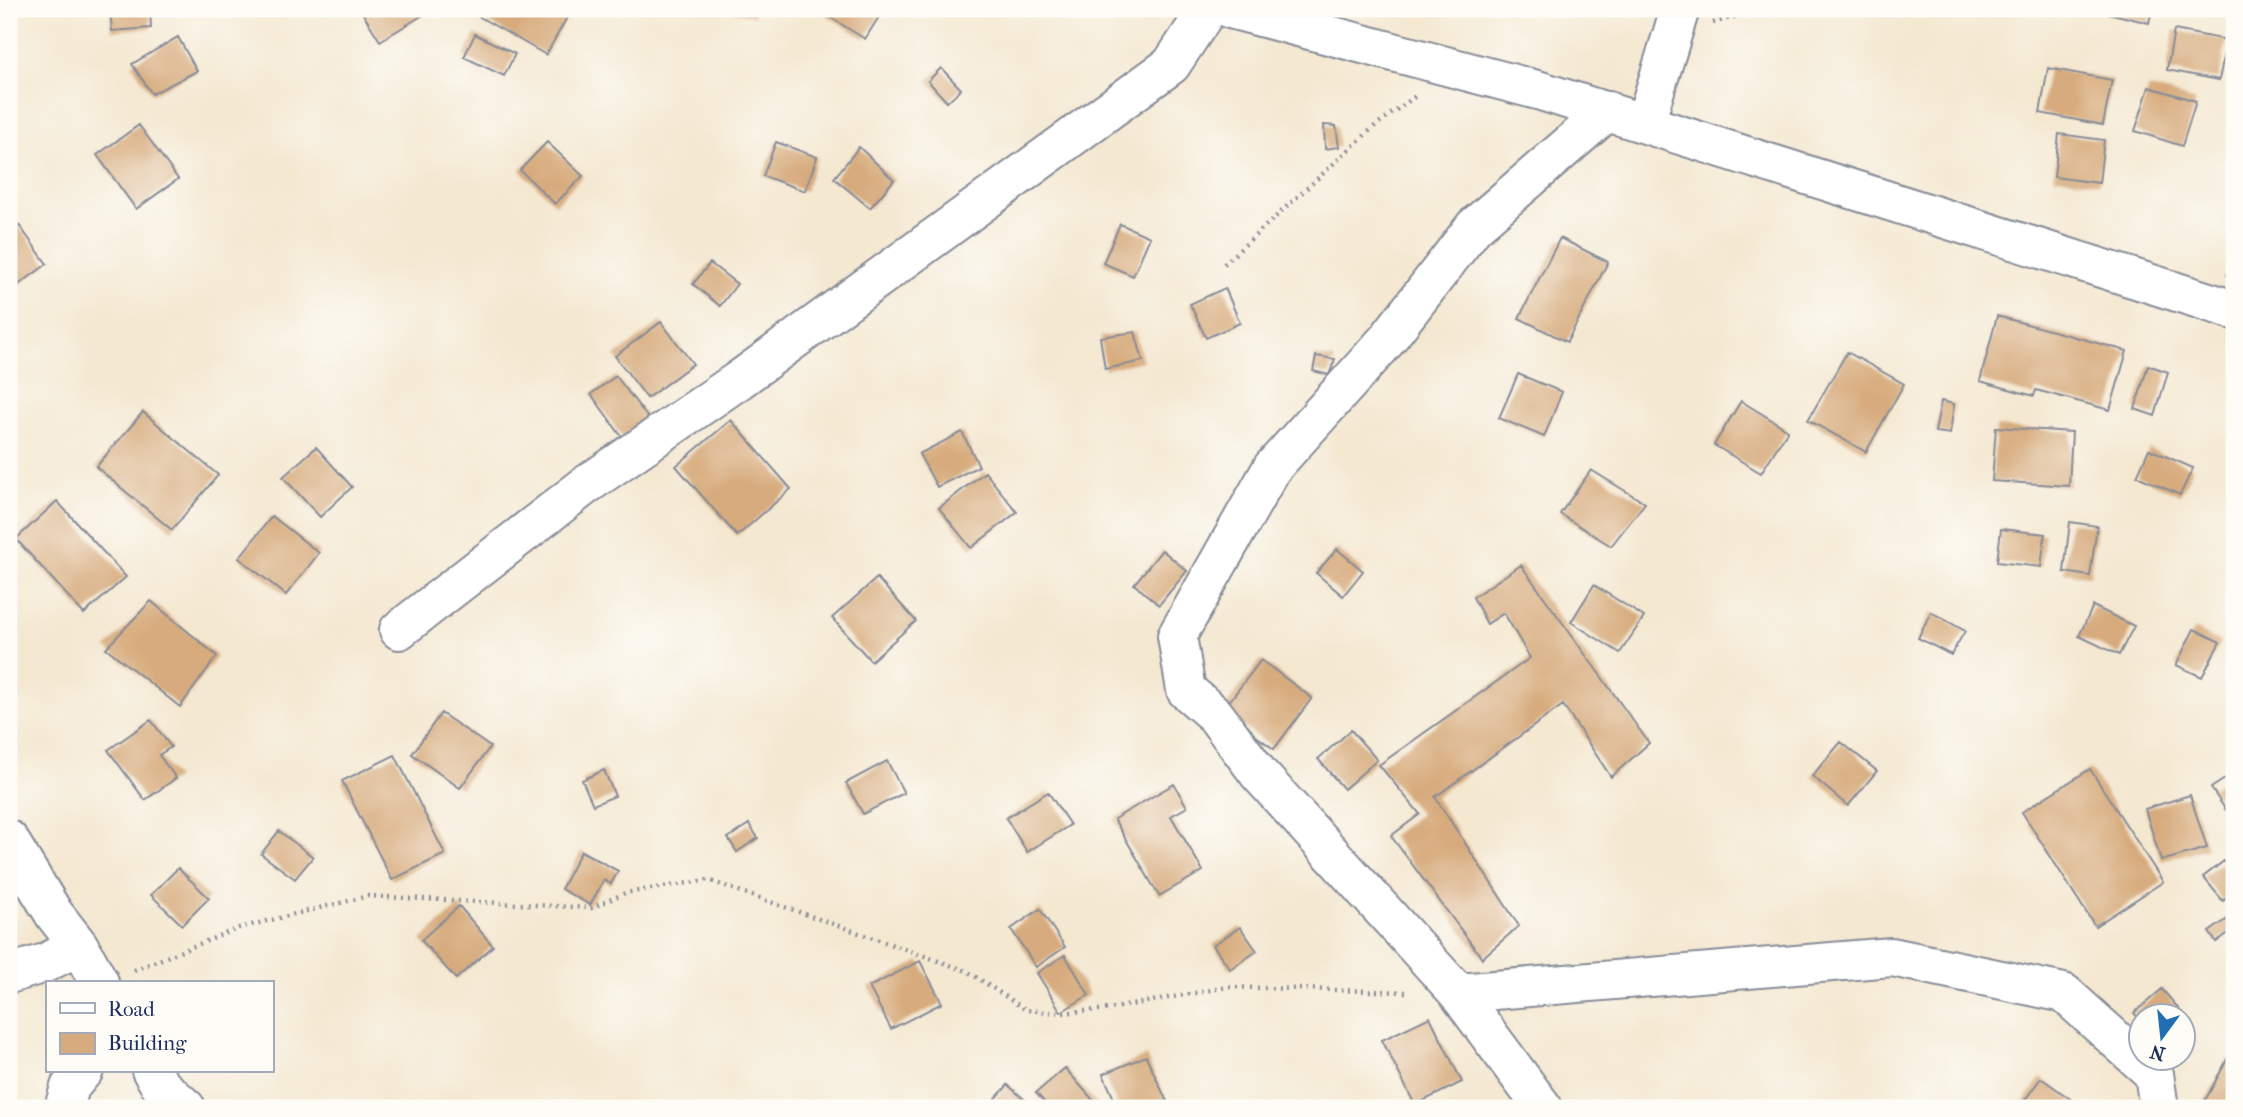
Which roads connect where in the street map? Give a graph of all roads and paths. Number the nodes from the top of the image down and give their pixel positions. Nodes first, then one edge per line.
1 (1208, 9) edge
2 (1230, 9) edge
3 (1680, 9) edge
4 (1454, 68) junction
5 (1608, 111) junction
6 (1645, 123) junction
7 (1224, 264) dead end
8 (2234, 310) edge
9 (399, 630) dead end
10 (9, 841) edge
11 (79, 946) junction
12 (9, 974) edge
13 (114, 977) edge
14 (1458, 993) junction
15 (83, 1072) edge
16 (151, 1072) edge
17 (64, 1108) edge
18 (186, 1108) edge
19 (1543, 1108) edge
20 (2159, 1108) edge

1 - 9 street
2 - 4 street
3 - 6 street
4 - 5 street
4 - 7 path
5 - 6 street
5 - 14 street
6 - 8 street
10 - 11 street
11 - 12 street
11 - 13 street
13 - 14 path
14 - 19 street
14 - 20 street
15 - 17 street
16 - 18 street

